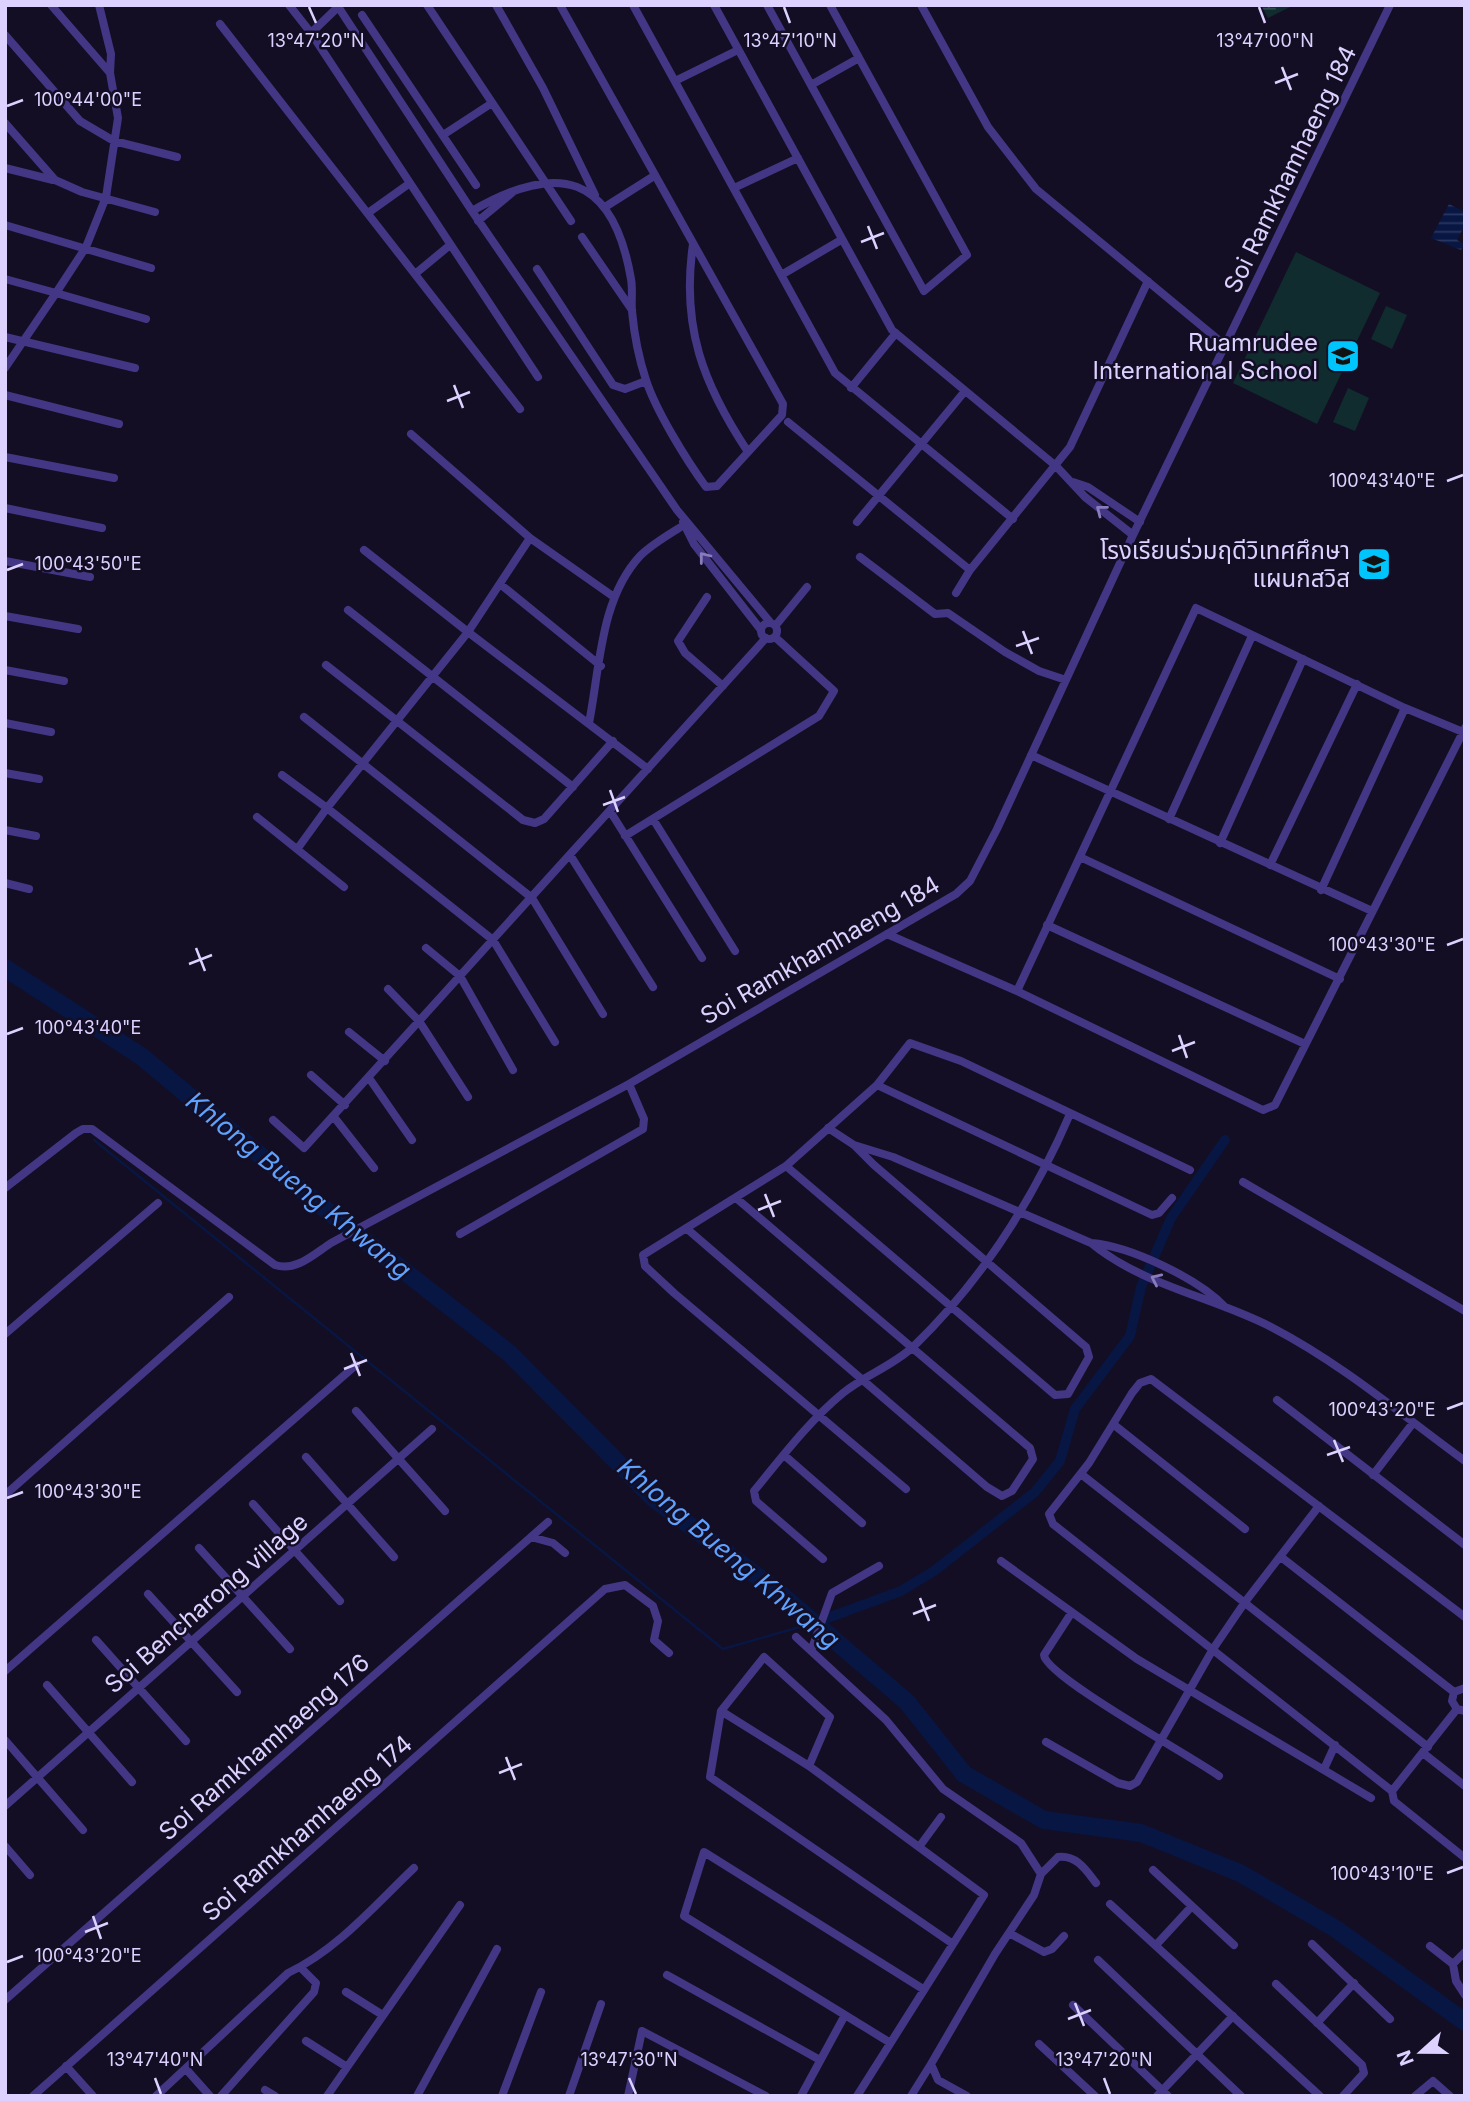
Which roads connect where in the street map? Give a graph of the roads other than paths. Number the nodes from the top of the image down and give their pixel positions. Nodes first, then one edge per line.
1 (51, 5) edge
2 (99, 5) edge
3 (289, 5) edge
4 (427, 5) edge
5 (496, 5) edge
6 (559, 5) edge
7 (634, 5) edge
8 (713, 5) edge
9 (767, 5) edge
10 (830, 5) edge
11 (921, 5) edge
12 (1390, 5) edge
13 (337, 6) edge
14 (362, 15) dead end
15 (220, 24) dead end
16 (311, 33) junction
17 (5, 35) edge
18 (738, 50) junction
19 (859, 58) junction
20 (110, 73) junction
21 (675, 81) junction
22 (811, 85) junction
23 (492, 103) junction
24 (5, 123) edge
25 (443, 135) junction
26 (114, 141) junction
27 (177, 158) dead end
28 (798, 158) junction
29 (5, 168) edge
30 (654, 176) junction
31 (55, 180) junction
32 (544, 181) junction
33 (410, 183) junction
34 (476, 185) dead end
35 (734, 188) junction
36 (513, 192) junction
37 (595, 195) junction
38 (106, 197) junction
39 (605, 207) junction
40 (472, 211) junction
41 (155, 212) dead end
42 (368, 213) junction
43 (478, 221) junction
44 (570, 221) dead end
45 (5, 225) edge
46 (582, 237) dead end
47 (841, 240) junction
48 (693, 244) junction
49 (450, 245) junction
50 (86, 247) junction
51 (151, 268) dead end
52 (537, 269) dead end
53 (415, 274) junction
54 (783, 274) junction
55 (5, 279) edge
56 (1148, 281) junction
57 (56, 293) junction
58 (632, 310) junction
59 (146, 319) dead end
60 (896, 333) junction
61 (5, 337) edge
62 (22, 341) junction
63 (1226, 346) junction
64 (5, 368) edge
65 (135, 368) dead end
66 (538, 377) dead end
67 (646, 381) junction
68 (851, 388) junction
69 (965, 391) junction
70 (5, 395) edge
71 (520, 409) dead end
72 (788, 422) dead end
73 (118, 424) dead end
74 (411, 434) dead end
75 (921, 444) junction
76 (748, 452) junction
77 (5, 457) edge
78 (1056, 466) junction
79 (114, 478) dead end
80 (1073, 482) junction
81 (879, 497) junction
82 (5, 508) edge
83 (677, 510) junction
84 (1013, 519) junction
85 (857, 522) dead end
86 (1140, 522) junction
87 (684, 525) junction
88 (102, 528) dead end
89 (1133, 536) junction
90 (530, 538) junction
91 (364, 550) dead end
92 (860, 557) dead end
93 (5, 561) edge
94 (970, 570) junction
95 (732, 574) junction
96 (90, 577) dead end
97 (723, 581) junction
98 (500, 584) junction
99 (807, 587) dead end
100 (956, 593) dead end
101 (614, 597) junction
102 (707, 597) dead end
103 (348, 610) dead end
104 (5, 615) edge
105 (773, 624) junction
106 (78, 629) dead end
107 (468, 632) junction
108 (767, 635) junction
109 (1252, 636) junction
110 (1303, 659) junction
111 (326, 665) dead end
112 (601, 666) junction
113 (5, 670) edge
114 (432, 678) junction
115 (1066, 680) junction
116 (64, 681) dead end
117 (1357, 684) junction
118 (723, 686) junction
119 (1405, 708) junction
120 (304, 717) dead end
121 (398, 719) junction
122 (5, 723) edge
123 (589, 723) junction
124 (1464, 730) edge
125 (51, 732) dead end
126 (613, 741) junction
127 (1031, 755) junction
128 (363, 764) junction
129 (648, 769) junction
130 (5, 773) edge
131 (282, 775) dead end
132 (39, 779) dead end
133 (573, 787) junction
134 (1110, 792) junction
135 (327, 808) junction
136 (610, 811) junction
137 (257, 817) dead end
138 (1169, 818) junction
139 (653, 819) junction
140 (5, 830) edge
141 (36, 836) dead end
142 (625, 836) junction
143 (1220, 843) junction
144 (298, 848) junction
145 (570, 855) junction
146 (1080, 857) junction
147 (1270, 865) junction
148 (5, 883) edge
149 (344, 887) dead end
150 (29, 889) dead end
151 (1321, 890) junction
152 (532, 898) junction
153 (1372, 911) junction
154 (1047, 925) junction
155 (887, 934) junction
156 (494, 940) junction
157 (426, 948) dead end
158 (735, 951) dead end
159 (702, 958) dead end
160 (460, 976) junction
161 (1340, 979) junction
162 (653, 987) dead end
163 (388, 989) dead end
164 (1017, 991) junction
165 (603, 1014) dead end
166 (419, 1021) junction
167 (349, 1032) dead end
168 (555, 1042) dead end
169 (1306, 1044) junction
170 (385, 1061) junction
171 (513, 1070) dead end
172 (312, 1075) dead end
173 (369, 1078) junction
174 (629, 1084) junction
175 (877, 1085) junction
176 (468, 1097) dead end
177 (345, 1105) junction
178 (1070, 1114) junction
179 (334, 1117) junction
180 (273, 1120) dead end
181 (828, 1128) junction
182 (412, 1140) dead end
183 (854, 1145) junction
184 (786, 1166) junction
185 (1047, 1166) junction
186 (374, 1168) dead end
187 (1190, 1170) dead end
188 (1243, 1182) dead end
189 (5, 1188) edge
190 (736, 1198) junction
191 (1172, 1198) dead end
192 (158, 1203) dead end
193 (1021, 1213) junction
194 (686, 1228) junction
195 (460, 1234) dead end
196 (1091, 1243) junction
197 (986, 1263) junction
198 (229, 1297) dead end
199 (950, 1306) junction
200 (1226, 1307) junction
201 (1465, 1311) edge
202 (5, 1334) edge
203 (913, 1347) junction
204 (356, 1365) dead end
205 (862, 1379) junction
206 (1277, 1401) dead end
207 (356, 1411) dead end
208 (818, 1415) junction
209 (1413, 1423) junction
210 (1112, 1424) junction
211 (432, 1429) dead end
212 (784, 1455) junction
213 (306, 1457) dead end
214 (398, 1460) junction
215 (1465, 1461) edge
216 (1081, 1474) junction
217 (1373, 1475) junction
218 (906, 1489) dead end
219 (5, 1495) edge
220 (253, 1504) dead end
221 (348, 1504) junction
222 (1319, 1506) junction
223 (445, 1511) dead end
224 (548, 1522) dead end
225 (862, 1522) dead end
226 (1245, 1529) dead end
227 (531, 1538) junction
228 (1465, 1545) edge
229 (200, 1548) dead end
230 (295, 1551) junction
231 (565, 1553) dead end
232 (394, 1557) dead end
233 (1281, 1557) junction
234 (823, 1559) dead end
235 (1001, 1561) dead end
236 (880, 1566) dead end
237 (148, 1594) dead end
238 (243, 1596) junction
239 (340, 1601) dead end
240 (1245, 1602) junction
241 (1072, 1612) junction
242 (1465, 1617) edge
243 (796, 1637) dead end
244 (96, 1640) dead end
245 (191, 1642) junction
246 (290, 1649) dead end
247 (1213, 1649) junction
248 (811, 1651) junction
249 (668, 1653) dead end
250 (5, 1671) edge
251 (47, 1685) dead end
252 (139, 1687) junction
253 (1465, 1688) edge
254 (1189, 1690) junction
255 (237, 1692) dead end
256 (1454, 1692) junction
257 (1461, 1710) edge
258 (721, 1711) junction
259 (88, 1732) junction
260 (5, 1740) edge
261 (1161, 1740) junction
262 (186, 1741) dead end
263 (1046, 1742) dead end
264 (1335, 1745) junction
265 (1425, 1750) junction
266 (808, 1766) junction
267 (1324, 1769) junction
268 (1219, 1776) dead end
269 (37, 1778) junction
270 (132, 1782) dead end
271 (1465, 1786) edge
272 (1392, 1791) junction
273 (1371, 1798) dead end
274 (5, 1806) edge
275 (942, 1817) dead end
276 (83, 1830) dead end
277 (5, 1846) edge
278 (919, 1847) junction
279 (1465, 1858) edge
280 (414, 1868) dead end
281 (1153, 1870) dead end
282 (1041, 1874) junction
283 (30, 1875) dead end
284 (1096, 1883) dead end
285 (1110, 1904) dead end
286 (460, 1906) dead end
287 (1192, 1906) junction
288 (1009, 1933) junction
289 (1064, 1937) dead end
290 (953, 1944) junction
291 (1312, 1944) dead end
292 (1156, 1945) junction
293 (1234, 1945) dead end
294 (1430, 1946) dead end
295 (497, 1949) dead end
296 (1465, 1952) edge
297 (1098, 1960) dead end
298 (1453, 1964) junction
299 (301, 1968) junction
300 (667, 1975) dead end
301 (1354, 1983) junction
302 (1276, 1984) dead end
303 (923, 1989) junction
304 (346, 1992) dead end
305 (541, 1992) dead end
306 (1465, 1995) edge
307 (5, 2000) edge
308 (601, 2004) dead end
309 (1073, 2005) dead end
310 (381, 2014) junction
311 (845, 2015) junction
312 (1233, 2016) junction
313 (1390, 2019) dead end
314 (1317, 2023) junction
315 (306, 2041) dead end
316 (889, 2042) junction
317 (1040, 2044) dead end
318 (1196, 2054) junction
319 (820, 2060) junction
320 (931, 2064) junction
321 (66, 2066) junction
322 (346, 2067) junction
323 (186, 2069) junction
324 (265, 2090) dead end
325 (1162, 2094) edge
326 (33, 2096) edge
327 (93, 2096) edge
328 (156, 2096) edge
329 (211, 2096) edge
330 (221, 2096) edge
331 (275, 2096) edge
332 (327, 2096) edge
333 (417, 2096) edge
334 (502, 2096) edge
335 (569, 2096) edge
336 (628, 2096) edge
337 (766, 2096) edge
338 (801, 2096) edge
339 (857, 2096) edge
340 (911, 2096) edge
341 (967, 2096) edge
342 (1095, 2096) edge
343 (1241, 2096) edge
344 (1320, 2096) edge
345 (1343, 2096) edge
346 (1415, 2096) edge
347 (1450, 2096) edge

1 - 20 street
2 - 20 street
3 - 16 street
4 - 23 street
5 - 37 street
6 - 30 street
7 - 21 street
8 - 18 street
9 - 22 street
10 - 19 street
11 - 56 street
12 - 63 street, Soi Ramkhamhaeng 184
13 - 16 street
13 - 40 street
14 - 25 street
15 - 42 street
16 - 33 street
17 - 26 street
18 - 21 street
18 - 28 street
19 - 22 street
19 - 22 street
20 - 26 street
21 - 35 street
23 - 25 street
23 - 32 street
24 - 31 street
25 - 34 street
26 - 27 street
26 - 38 street
28 - 35 street
28 - 47 street
29 - 31 street
30 - 39 street
30 - 48 street
31 - 38 street
32 - 36 street
32 - 37 street
32 - 44 street
33 - 42 street
33 - 49 street
35 - 54 street
36 - 40 street
36 - 43 street
37 - 39 street
38 - 41 street
38 - 50 street
39 - 58 street
40 - 43 street
42 - 53 street
43 - 83 street
45 - 50 street
46 - 58 street
47 - 54 street
47 - 60 street
48 - 76 street
48 - 76 street
49 - 53 street
49 - 66 street
50 - 51 street
50 - 57 street
52 - 67 street
53 - 71 street
54 - 68 street
55 - 57 street
56 - 63 street
56 - 78 street
57 - 59 street
57 - 62 street
58 - 67 street
60 - 68 street
60 - 69 street
61 - 62 street
62 - 64 street
62 - 65 street
63 - 86 street, Soi Ramkhamhaeng 184
67 - 76 street
68 - 75 street
69 - 75 street
69 - 78 street
70 - 73 street
72 - 81 street
74 - 90 street
75 - 81 street
75 - 84 street
77 - 79 street
78 - 80 street
78 - 84 street
80 - 86 street
89 -> 80 street
81 - 85 street
81 - 94 street
82 - 88 street
83 - 87 street
83 - 95 street
84 - 94 street
86 - 89 street, Soi Ramkhamhaeng 184
97 -> 87 street
87 - 101 street
89 - 115 street, Soi Ramkhamhaeng 184
90 - 98 street
90 - 101 street
91 - 107 street
92 - 115 street
93 - 96 street
94 - 100 street
95 - 97 street
95 - 105 street
97 - 108 street
98 - 107 street
98 - 112 street
99 - 105 street
101 - 112 street
102 - 118 street
103 - 114 street
104 - 106 street
105 - 108 street
105 - 108 street
107 - 114 street
107 - 123 street
108 - 118 street
108 - 139 street
109 - 110 street
109 - 134 street
109 - 138 street
110 - 117 street
110 - 143 street
111 - 121 street
112 - 123 street
113 - 116 street
114 - 121 street
114 - 133 street
115 - 127 street, Soi Ramkhamhaeng 184
117 - 119 street
117 - 147 street
118 - 129 street
119 - 124 street
119 - 151 street
120 - 128 street
121 - 128 street
121 - 133 street
122 - 125 street
123 - 126 street
124 - 153 street
126 - 129 street
126 - 133 street
127 - 134 street
127 - 155 street, Soi Ramkhamhaeng 184
128 - 135 street
128 - 152 street
129 - 136 street
130 - 132 street
131 - 135 street
134 - 138 street
134 - 146 street
135 - 144 street
135 - 156 street
136 - 142 street
136 - 145 street
137 - 144 street
138 - 143 street
139 - 142 street
139 - 158 street
140 - 141 street
142 - 159 street
143 - 147 street
144 - 149 street
145 - 152 street
145 - 162 street
146 - 154 street
146 - 161 street
147 - 151 street
148 - 150 street
151 - 153 street
152 - 156 street
152 - 165 street
153 - 161 street
154 - 164 street
154 - 169 street
155 - 164 street
155 - 174 street, Soi Ramkhamhaeng 184
156 - 160 street
156 - 168 street
157 - 160 street
160 - 166 street
160 - 171 street
161 - 169 street
163 - 166 street
164 - 169 street
166 - 170 street
166 - 176 street
167 - 170 street
170 - 173 street
172 - 177 street
173 - 177 street
173 - 182 street
174 - 189 street, Soi Ramkhamhaeng 184
174 - 195 street
175 - 178 street
175 - 181 street
175 - 185 street
177 - 179 street
178 - 185 street
178 - 187 street
179 - 180 street
179 - 186 street
181 - 183 street
181 - 184 street
183 - 193 street
183 - 197 street
184 - 190 street
184 - 199 street
185 - 191 street
185 - 193 street
188 - 201 street
190 - 194 street
190 - 203 street
192 - 202 street
193 - 196 street
193 - 197 street
194 - 205 street
194 - 208 street
200 -> 196 street
196 - 200 street
197 - 199 street
197 - 199 street
198 - 219 street
199 - 203 street
200 - 209 street
203 - 205 street
203 - 205 street
204 - 250 street
205 - 208 street
206 - 217 street
207 - 214 street
208 - 212 street
208 - 218 street
209 - 215 street
209 - 217 street
210 - 216 street
210 - 222 street
210 - 226 street
211 - 214 street, Soi Bencharong village
212 - 225 street
212 - 234 street
213 - 221 street
214 - 221 street, Soi Bencharong village
214 - 223 street
216 - 240 street
216 - 247 street
217 - 228 street
220 - 230 street
221 - 230 street, Soi Bencharong village
221 - 232 street
222 - 233 street
222 - 242 street
224 - 227 street, Soi Ramkhamhaeng 176
227 - 231 street
227 - 307 street, Soi Ramkhamhaeng 176
229 - 238 street
230 - 238 street, Soi Bencharong village
230 - 239 street
233 - 240 street
233 - 256 street
235 - 241 street
236 - 248 street
237 - 245 street
238 - 245 street, Soi Bencharong village
238 - 246 street
240 - 247 street
240 - 265 street
241 - 254 street
241 - 261 street
243 - 248 street
244 - 252 street
245 - 252 street, Soi Bencharong village
245 - 255 street
247 - 254 street
247 - 264 street
248 - 282 street
249 - 321 street, Soi Ramkhamhaeng 174
251 - 259 street
252 - 259 street, Soi Bencharong village
252 - 262 street
253 - 256 street
254 - 261 street
254 - 267 street
256 - 257 street
257 - 265 street
258 - 266 street
258 - 266 street
258 - 290 street
259 - 269 street, Soi Bencharong village
259 - 270 street
260 - 269 street
261 - 263 street
261 - 268 street
264 - 267 street
264 - 272 street
265 - 271 street
265 - 272 street
266 - 278 street
267 - 273 street
269 - 274 street, Soi Bencharong village
269 - 276 street
272 - 279 street
275 - 278 street
277 - 283 street
278 - 290 street
280 - 299 street
281 - 287 street
282 - 284 street
282 - 288 street
285 - 292 street
286 - 310 street
287 - 292 street
287 - 293 street
288 - 289 street
288 - 320 street
290 - 303 street
291 - 301 street
292 - 312 street
294 - 298 street
295 - 333 street
296 - 298 street
297 - 318 street
298 - 306 street
299 - 323 street
299 - 330 street
300 - 319 street
301 - 313 street
301 - 314 street
302 - 314 street
303 - 311 street
303 - 316 street
304 - 310 street
305 - 334 street
308 - 335 street
309 - 325 street
310 - 322 street
311 - 316 street
311 - 319 street
312 - 318 street
312 - 344 street
314 - 345 street
315 - 322 street
316 - 339 street
317 - 342 street
318 - 325 street
318 - 343 street
319 - 338 street
320 - 340 street
320 - 341 street
321 - 326 street, Soi Ramkhamhaeng 174
321 - 327 street
322 - 332 street
323 - 328 street
323 - 329 street
324 - 331 street
336 - 337 street
346 - 347 street

